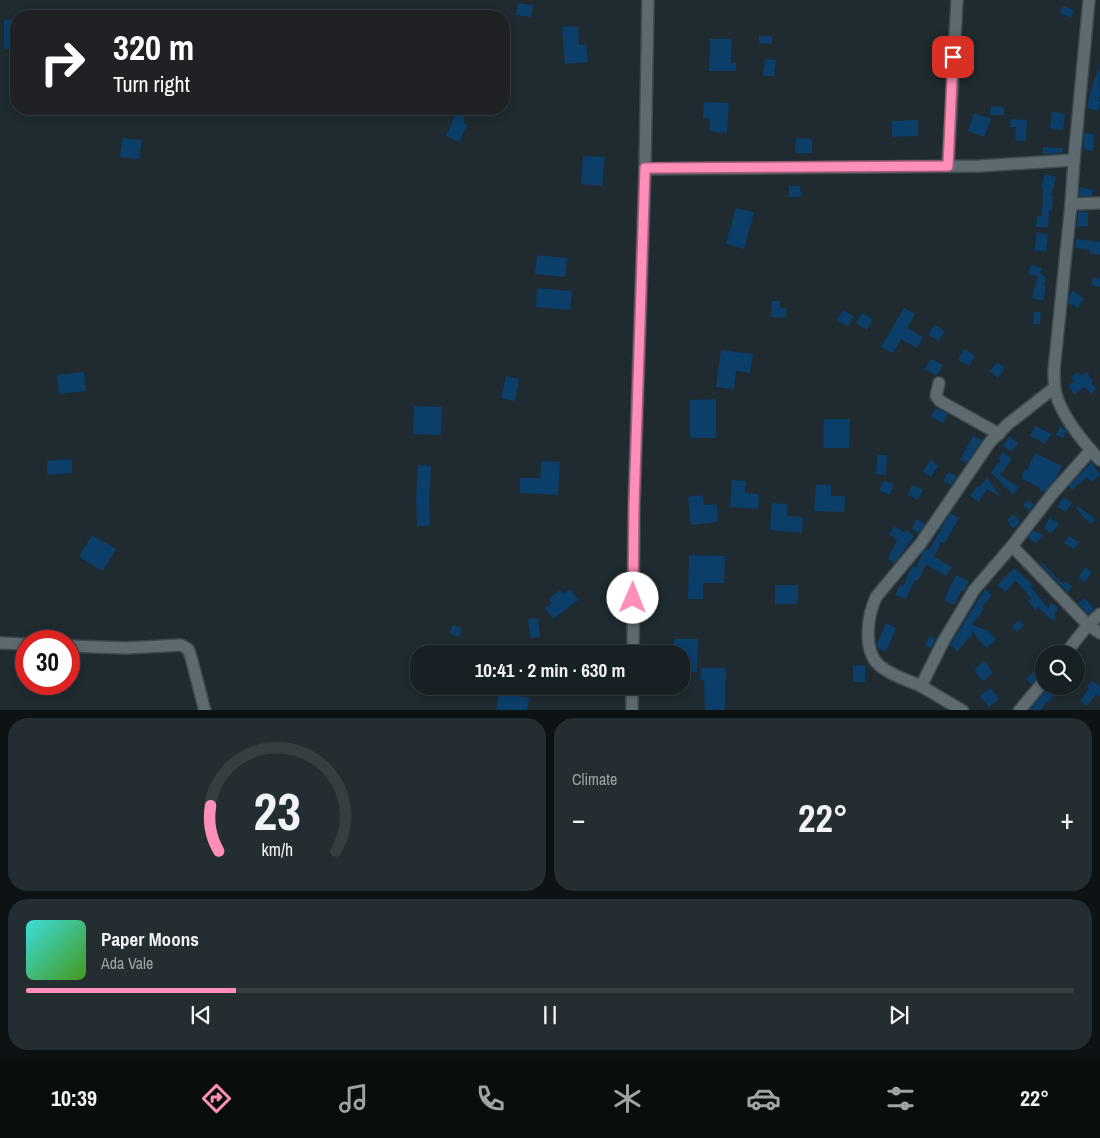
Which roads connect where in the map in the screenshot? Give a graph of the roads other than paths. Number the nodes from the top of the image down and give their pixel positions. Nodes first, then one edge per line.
1 (648, 0) edge
2 (956, 0) edge
3 (1089, 0) edge
4 (1074, 160) junction
5 (948, 166) junction
6 (645, 168) junction
7 (1100, 203) edge
8 (1071, 204) junction
9 (939, 383) dead end
10 (1054, 388) junction
11 (999, 434) junction
12 (1097, 456) edge
13 (1012, 546) junction
14 (1100, 614) edge
15 (1088, 626) junction
16 (1100, 633) edge
17 (0, 643) edge
18 (15, 644) edge
19 (632, 645) edge
20 (1073, 645) edge
21 (80, 646) edge
22 (921, 686) junction
23 (1035, 691) edge
24 (632, 695) edge
25 (205, 710) edge
26 (632, 710) edge
27 (963, 710) edge
28 (1019, 710) edge

1 - 6 street
2 - 5 street
3 - 4 street
4 - 5 street
4 - 8 street
5 - 6 street
6 - 19 street
7 - 8 street
8 - 10 street
9 - 11 street
10 - 11 street
10 - 12 street
11 - 22 street
12 - 13 street
13 - 15 street
13 - 22 street
14 - 15 street
15 - 16 street
15 - 20 street
17 - 18 street
21 - 25 street
22 - 27 street
23 - 28 street
24 - 26 street

